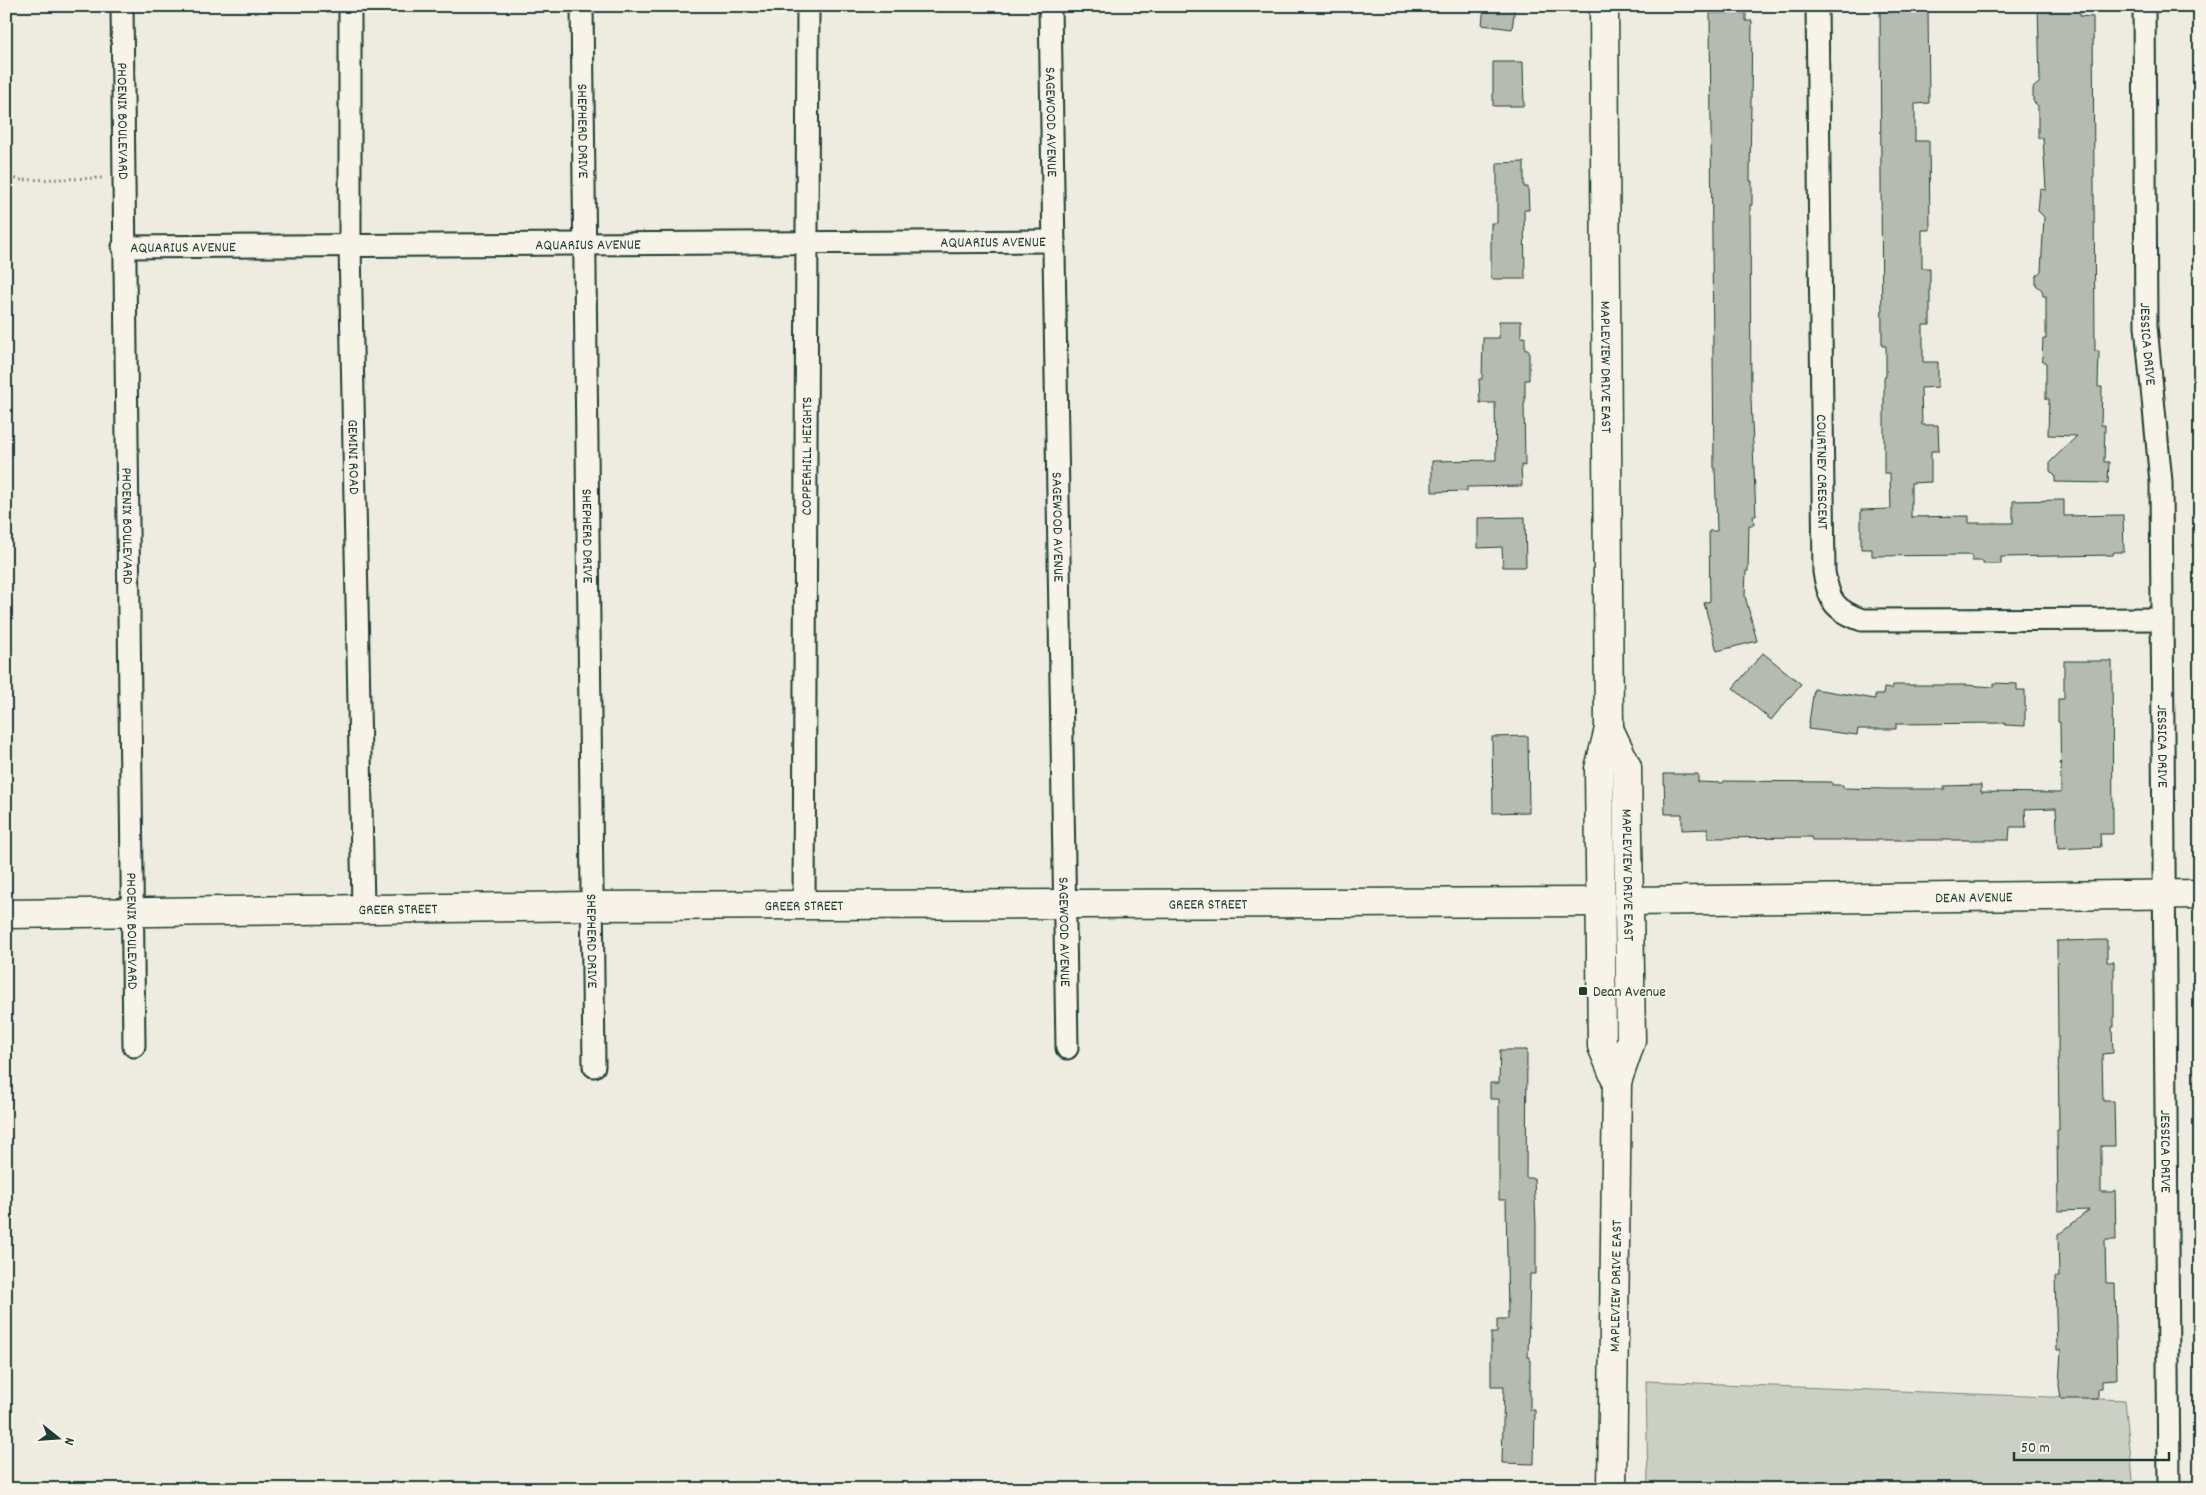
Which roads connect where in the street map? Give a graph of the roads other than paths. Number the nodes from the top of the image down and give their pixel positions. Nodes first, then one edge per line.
1 (122, 6) edge
2 (350, 6) edge
3 (582, 6) edge
4 (808, 6) edge
5 (1050, 6) edge
6 (1604, 6) edge
7 (1817, 6) edge
8 (2144, 6) edge
9 (1054, 241) junction
10 (808, 243) junction
11 (350, 245) junction
12 (584, 245) junction
13 (123, 247) junction
14 (2162, 619) junction
15 (1610, 729) junction
16 (2164, 894) junction
17 (2200, 894) edge
18 (1629, 901) junction
19 (1600, 902) junction
20 (1063, 904) junction
21 (804, 905) junction
22 (592, 906) junction
23 (363, 908) junction
24 (133, 913) junction
25 (6, 914) edge
26 (134, 1046) dead end
27 (1067, 1048) dead end
28 (594, 1066) dead end
29 (1617, 1082) junction
30 (1612, 1489) edge
31 (2169, 1489) edge

1 - 13 street, PHOENIX BOULEVARD
2 - 11 street, GEMINI ROAD
3 - 12 street, SHEPHERD DRIVE
4 - 10 street, COPPERHILL HEIGHTS
5 - 9 street, SAGEWOOD AVENUE
6 - 15 street, MAPLEVIEW DRIVE EAST
7 - 14 street, COURTNEY CRESCENT
8 - 14 street, JESSICA DRIVE
9 - 10 street, AQUARIUS AVENUE
9 - 20 street, SAGEWOOD AVENUE
10 - 12 street, AQUARIUS AVENUE
10 - 21 street, COPPERHILL HEIGHTS
11 - 12 street, AQUARIUS AVENUE
11 - 13 street, AQUARIUS AVENUE
11 - 23 street, GEMINI ROAD
12 - 22 street, SHEPHERD DRIVE
13 - 24 street, PHOENIX BOULEVARD
14 - 16 street, JESSICA DRIVE
15 - 18 street, MAPLEVIEW DRIVE EAST
15 - 19 street, MAPLEVIEW DRIVE EAST
16 - 17 street, DEAN AVENUE
16 - 18 street, DEAN AVENUE
16 - 31 street, JESSICA DRIVE
18 - 29 street, MAPLEVIEW DRIVE EAST
19 - 20 street, GREER STREET
19 - 29 street, MAPLEVIEW DRIVE EAST
20 - 21 street, GREER STREET
20 - 27 street, SAGEWOOD AVENUE
21 - 22 street, GREER STREET
22 - 23 street, GREER STREET
22 - 28 street, SHEPHERD DRIVE
23 - 24 street, GREER STREET
24 - 25 street, GREER STREET
24 - 26 street, PHOENIX BOULEVARD
29 - 30 street, MAPLEVIEW DRIVE EAST

